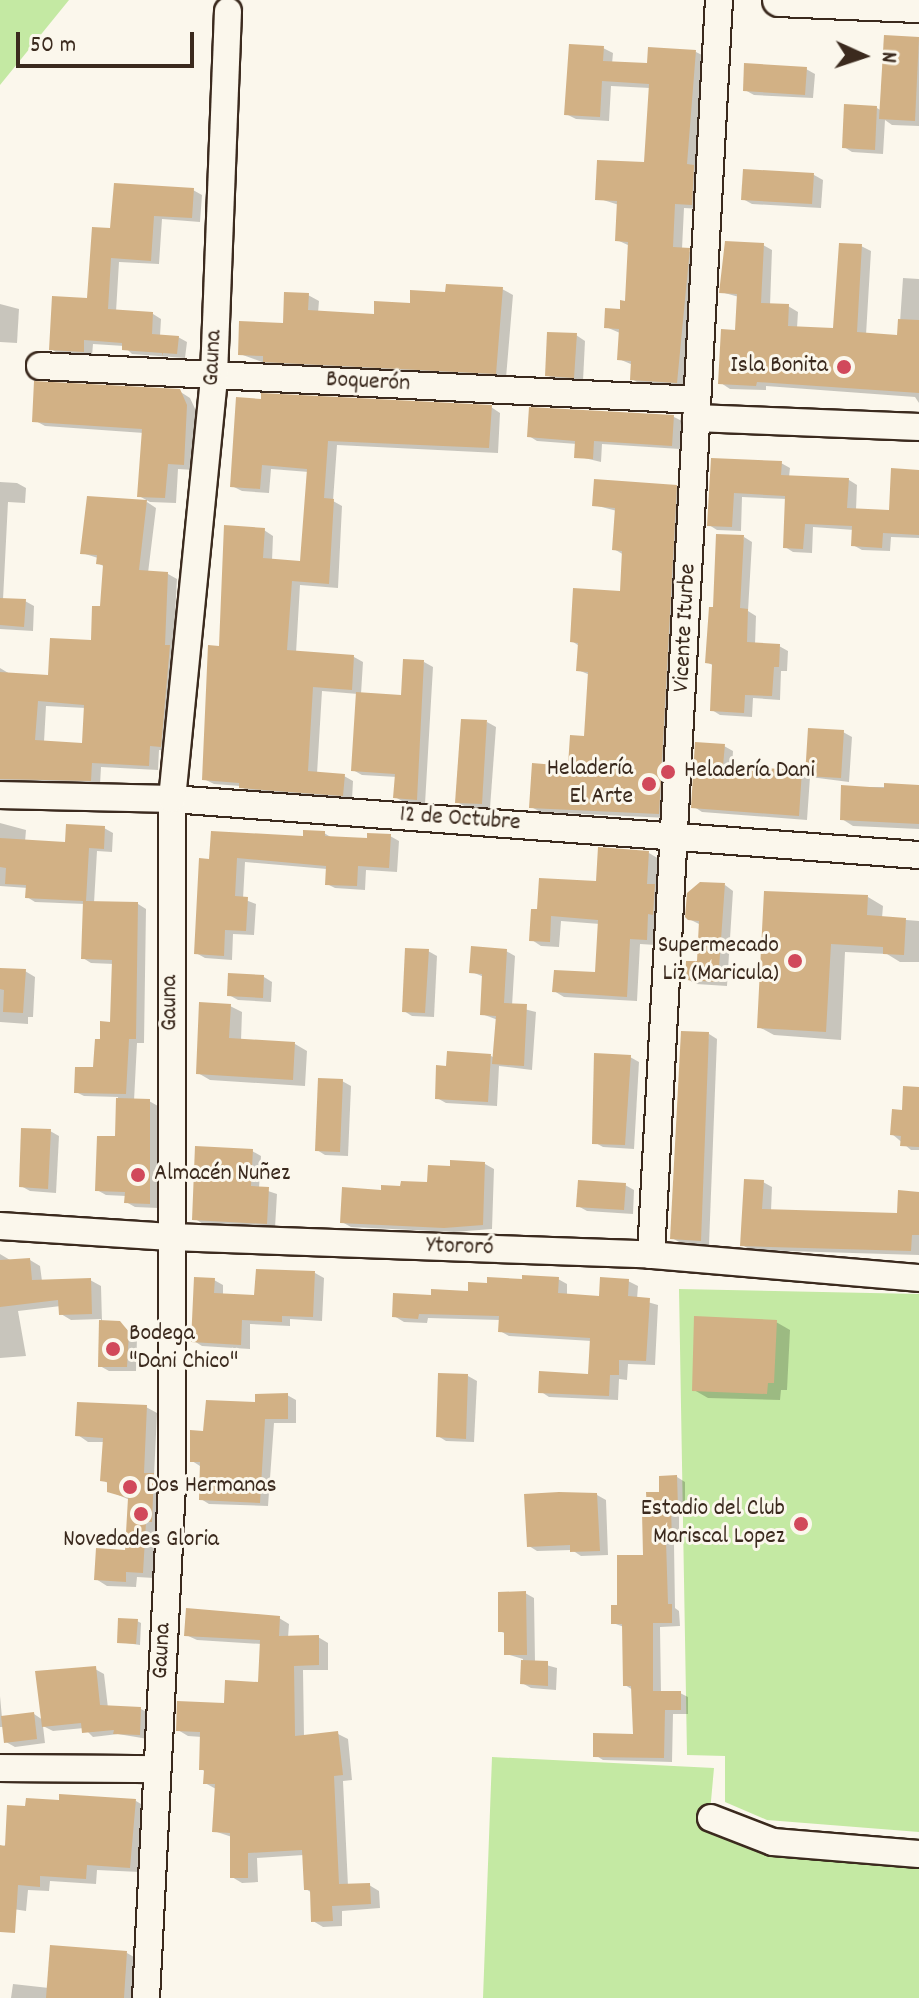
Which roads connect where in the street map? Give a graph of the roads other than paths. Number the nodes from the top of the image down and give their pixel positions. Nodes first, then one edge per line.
1 (719, 0) edge
2 (779, 0) edge
3 (919, 6) edge
4 (228, 11) dead end
5 (40, 366) dead end
6 (214, 375) junction
7 (696, 409) junction
8 (919, 427) edge
9 (0, 795) edge
10 (172, 799) junction
11 (675, 835) junction
12 (919, 855) edge
13 (0, 1226) edge
14 (171, 1237) junction
15 (651, 1255) junction
16 (919, 1278) edge
17 (0, 1768) edge
18 (156, 1769) junction
19 (711, 1818) dead end
20 (919, 1854) edge
21 (146, 1998) edge

1 - 7 street, Vicente Iturbe
2 - 3 street
4 - 6 street, Gauna
5 - 6 street, Boquerón
6 - 7 street, Boquerón
6 - 10 street, Gauna
7 - 8 street, Boquerón
7 - 11 street, Vicente Iturbe
9 - 10 street, 12 de Octubre
10 - 11 street, 12 de Octubre
10 - 14 street, Gauna
11 - 12 street, 12 de Octubre
11 - 15 street, Vicente Iturbe
13 - 14 street, Ytororó
14 - 15 street, Ytororó
14 - 18 street, Gauna
15 - 16 street, Ytororó
17 - 18 street
18 - 21 street, Gauna
19 - 20 street

